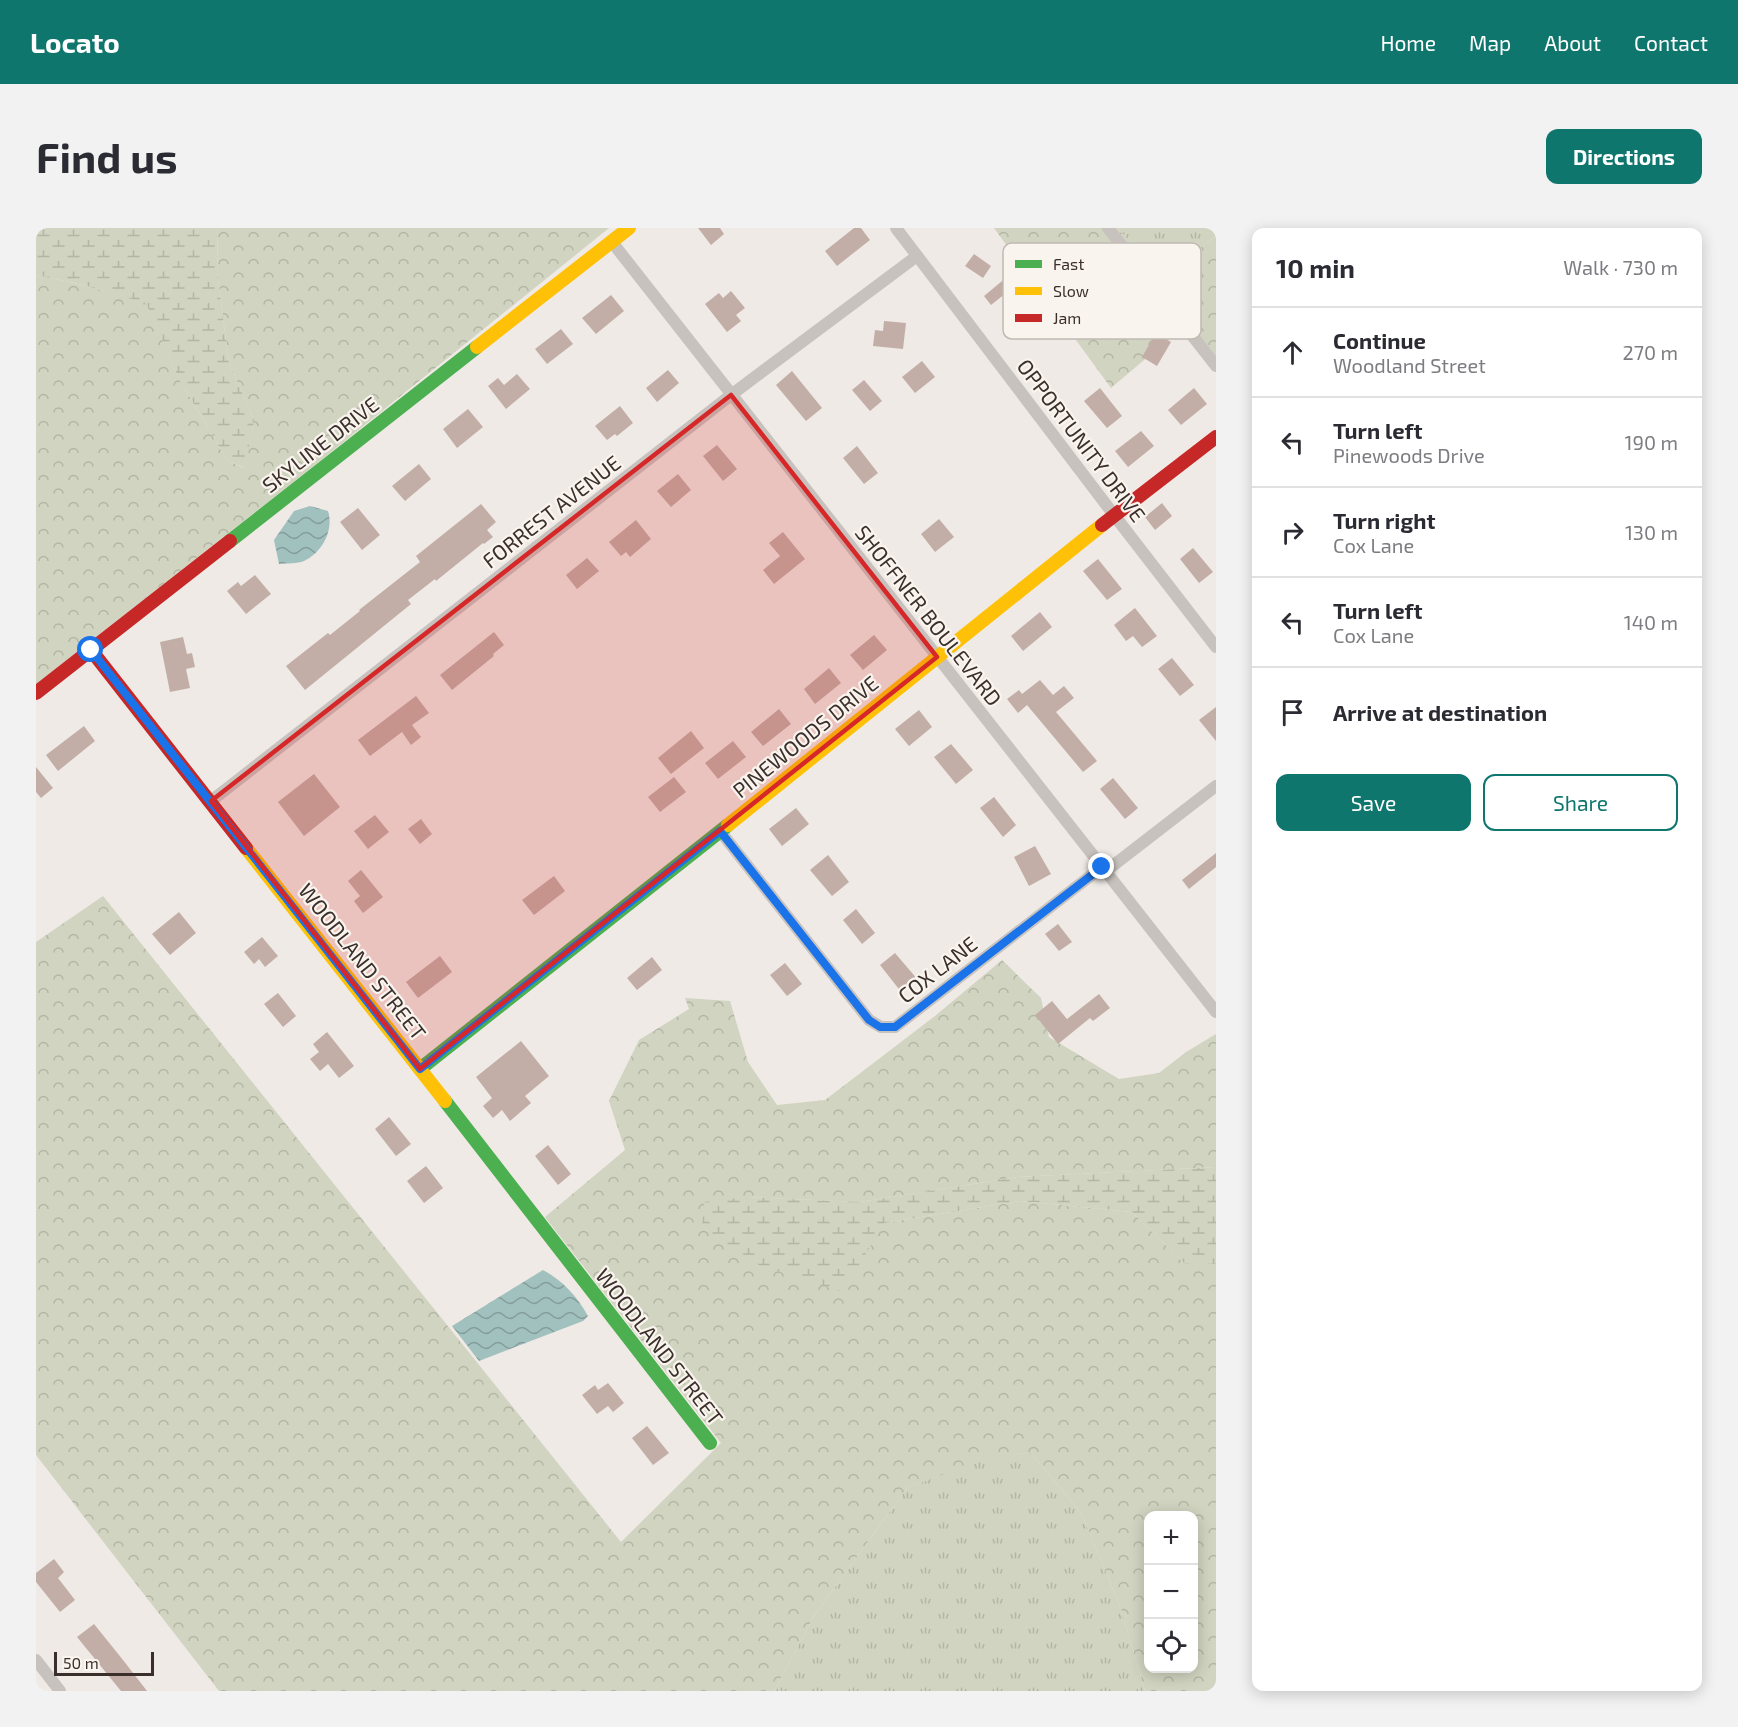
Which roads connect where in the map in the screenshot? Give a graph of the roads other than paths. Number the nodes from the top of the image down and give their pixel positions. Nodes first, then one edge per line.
1 (629, 228) edge
2 (896, 228) edge
3 (1108, 228) edge
4 (612, 242) junction
5 (1120, 243) edge
6 (917, 255) junction
7 (1195, 339) edge
8 (1216, 366) edge
9 (731, 395) junction
10 (1216, 437) edge
11 (1114, 515) junction
12 (1216, 647) edge
13 (91, 650) junction
14 (937, 657) junction
15 (36, 693) edge
16 (1216, 786) edge
17 (211, 801) junction
18 (720, 831) junction
19 (1104, 869) junction
20 (1216, 1012) edge
21 (420, 1069) junction
22 (710, 1443) dead end
23 (36, 1660) edge
24 (60, 1691) edge

1 - 4 street, SKYLINE DRIVE
2 - 6 street, OPPORTUNITY DRIVE
3 - 5 street
4 - 9 street, SHOFFNER BOULEVARD
4 - 13 street, SKYLINE DRIVE
6 - 9 street, FORREST AVENUE
6 - 11 street, OPPORTUNITY DRIVE
7 - 8 street
9 - 14 street, SHOFFNER BOULEVARD
9 - 17 street, FORREST AVENUE
10 - 11 street, PINEWOODS DRIVE
11 - 12 street, OPPORTUNITY DRIVE
11 - 14 street, PINEWOODS DRIVE
13 - 15 street, SKYLINE DRIVE
13 - 17 street, WOODLAND STREET
14 - 18 street, PINEWOODS DRIVE
14 - 19 street, SHOFFNER BOULEVARD
16 - 19 street
17 - 21 street, WOODLAND STREET
18 - 19 street, COX LANE
18 - 21 street, PINEWOODS DRIVE
19 - 20 street, SHOFFNER BOULEVARD
21 - 22 street, WOODLAND STREET
23 - 24 street

